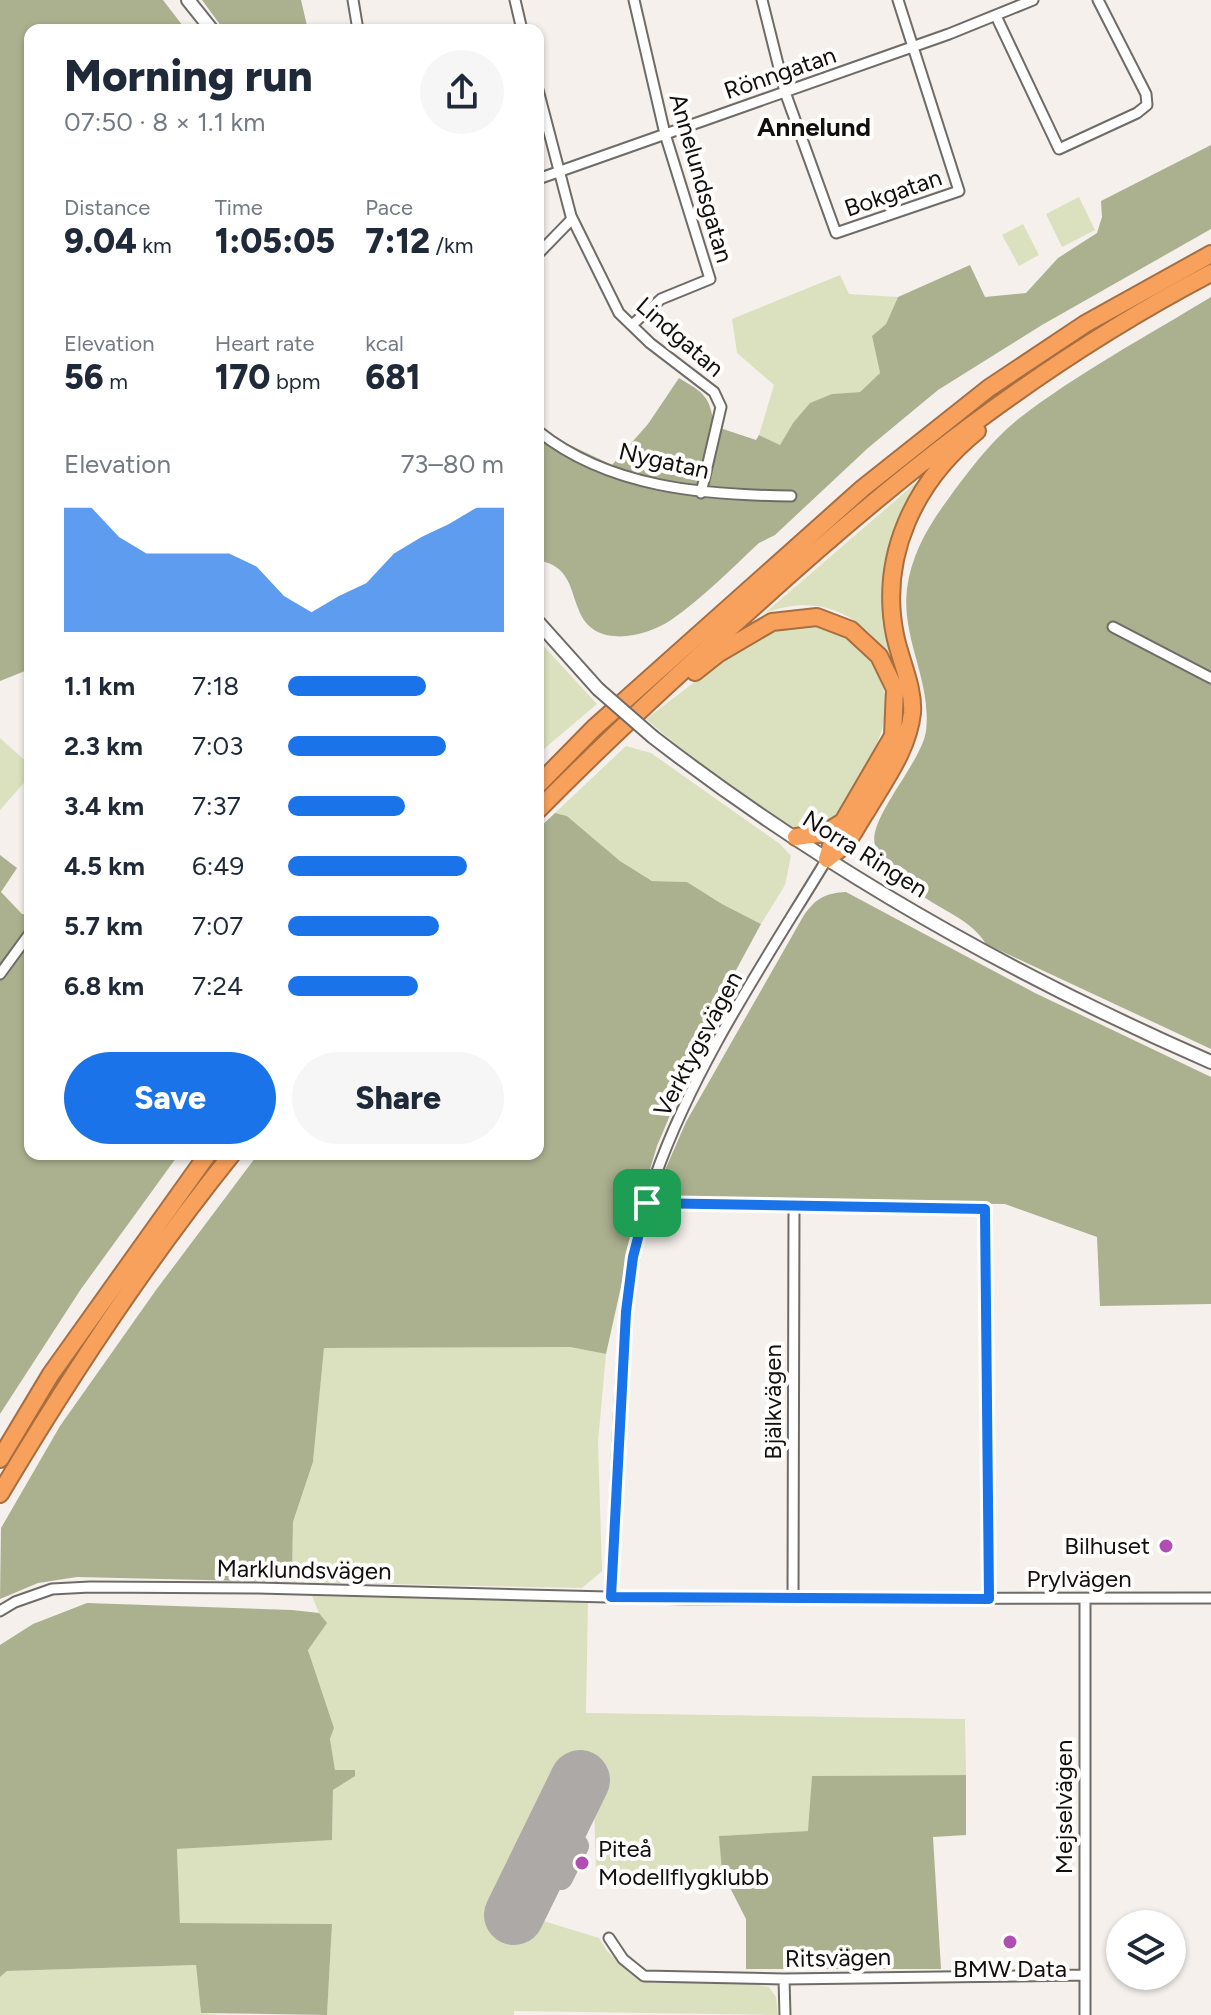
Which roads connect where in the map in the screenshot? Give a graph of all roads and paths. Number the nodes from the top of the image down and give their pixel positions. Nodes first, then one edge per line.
1 (188, 0) edge
2 (353, 0) edge
3 (515, 0) edge
4 (634, 0) edge
5 (762, 0) edge
6 (898, 0) edge
7 (1033, 0) edge
8 (1098, 0) edge
9 (996, 16) junction
10 (207, 24) edge
11 (357, 24) edge
12 (521, 24) edge
13 (912, 47) junction
14 (785, 92) junction
15 (544, 113) edge
16 (665, 134) junction
17 (559, 172) junction
18 (544, 177) edge
19 (572, 219) junction
20 (544, 248) edge
21 (1211, 254) edge
22 (1211, 273) edge
23 (633, 324) junction
24 (1051, 367) junction
25 (544, 435) edge
26 (701, 493) junction
27 (791, 496) dead end
28 (1113, 627) dead end
29 (544, 629) edge
30 (1211, 678) edge
31 (651, 701) junction
32 (594, 728) junction
33 (544, 764) edge
34 (544, 779) edge
35 (544, 804) edge
36 (843, 822) junction
37 (796, 837) junction
38 (827, 859) junction
39 (24, 941) edge
40 (0, 974) edge
41 (1211, 1062) edge
42 (204, 1160) edge
43 (227, 1160) edge
44 (647, 1203) junction
45 (794, 1205) junction
46 (0, 1459) edge
47 (0, 1494) edge
48 (611, 1597) junction
49 (793, 1598) junction
50 (1211, 1598) edge
51 (989, 1599) junction
52 (1085, 1599) junction
53 (0, 1611) edge
54 (609, 1938) dead end
55 (1085, 1975) junction
56 (784, 1979) junction
57 (785, 2015) edge
58 (1085, 2015) edge

1 - 10 main road
2 - 11 street
3 - 12 street
4 - 16 street, Annelundsgatan
5 - 14 street
6 - 13 street, Bokgatan
7 - 9 street, Rönngatan
8 - 9 street
9 - 13 street, Rönngatan
13 - 14 street, Rönngatan
13 - 14 street, Bokgatan
14 - 16 street, Rönngatan
15 - 17 street, Lindgatan
16 - 17 street, Rönngatan
16 - 23 street, Annelundsgatan
17 - 18 street, Rönngatan
17 - 19 street, Lindgatan
19 - 20 street
19 - 23 street, Lindgatan
21 - 32 highway
22 - 24 highway
23 - 26 street, Lindgatan
24 - 31 highway
24 - 38 highway
25 - 26 street, Nygatan
26 - 27 street, Nygatan
28 - 30 street
29 - 37 main road, Norra Ringen, bridge
31 - 35 highway
31 - 36 highway
32 - 33 highway
32 - 34 highway
36 - 37 highway
36 - 38 highway
37 - 38 main road, Norra Ringen
38 - 41 main road, Norra Ringen
38 - 44 street, Verktygsvägen
39 - 40 street
42 - 46 highway
43 - 47 highway
44 - 45 street
44 - 48 street, Verktygsvägen
45 - 49 street, Bjälkvägen
45 - 51 street
48 - 49 street, Prylvägen
48 - 53 street, Marklundsvägen
49 - 51 street, Prylvägen
50 - 52 street, Prylvägen
51 - 52 street, Prylvägen
52 - 55 street, Mejselvägen
54 - 56 street, Ritsvägen
55 - 56 street, Ritsvägen
55 - 58 street, Mejselvägen
56 - 57 street

